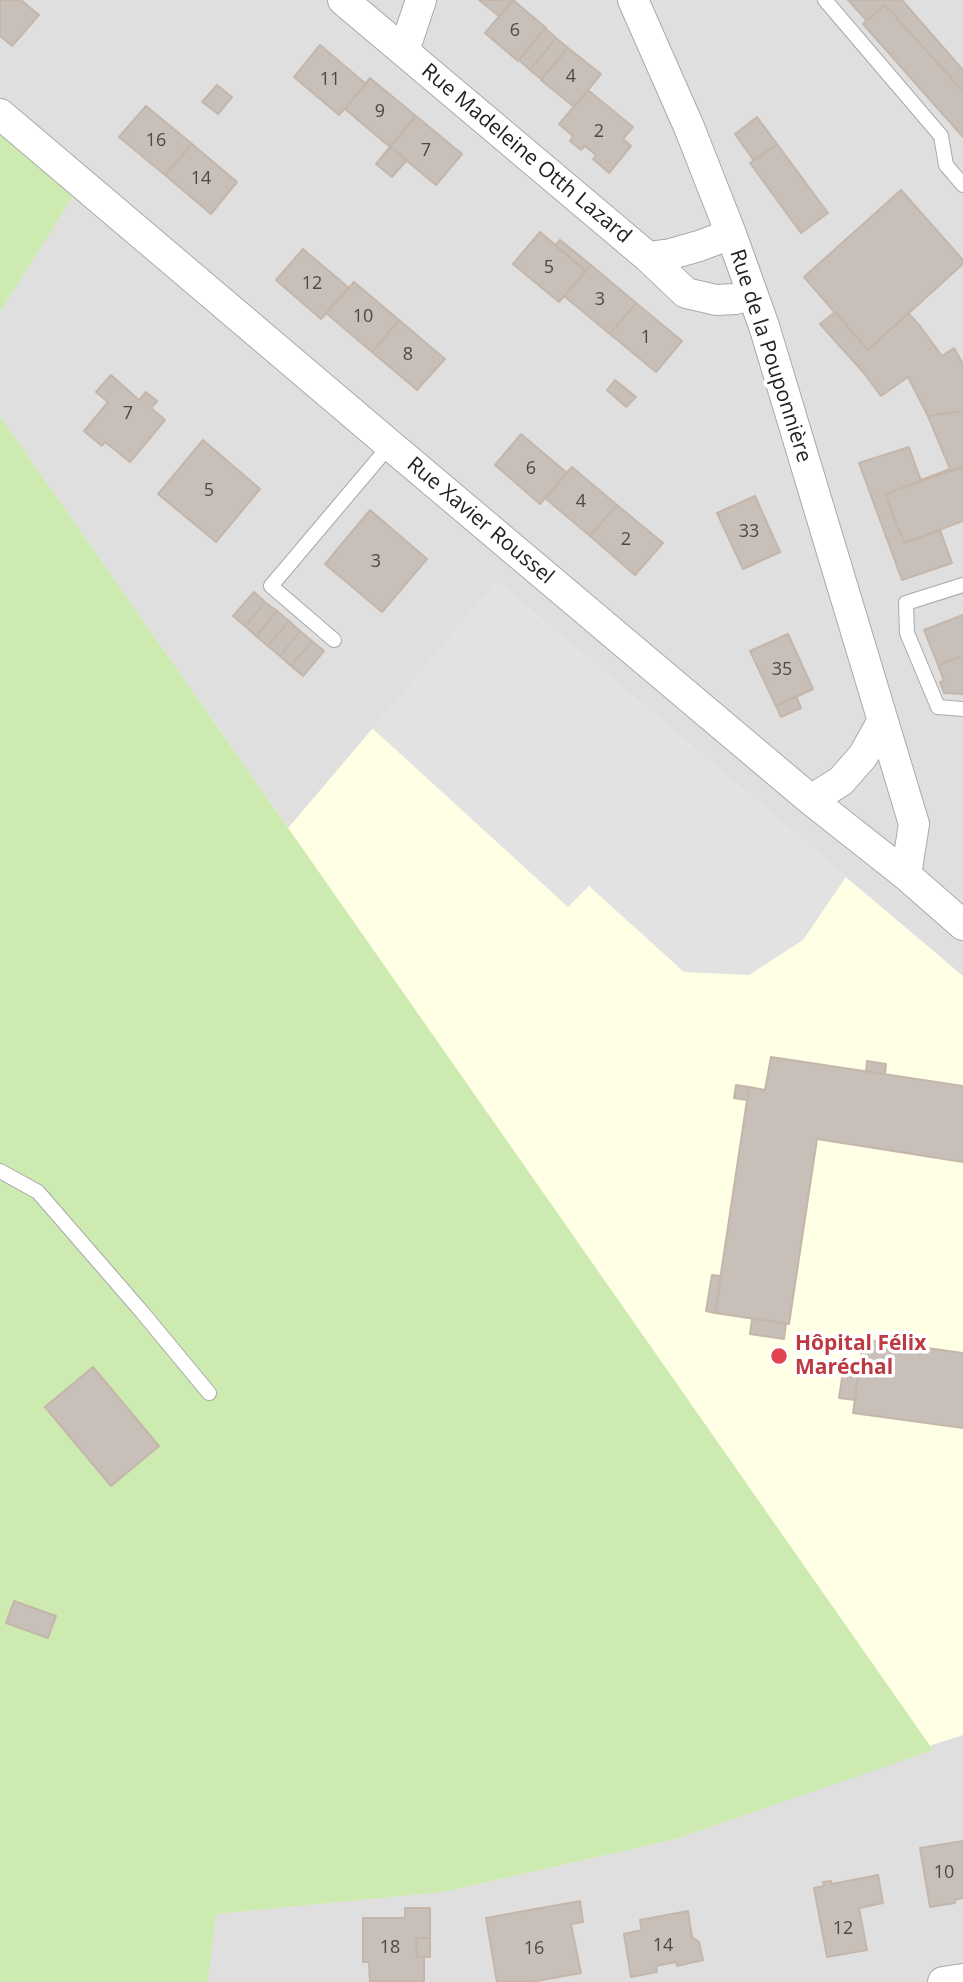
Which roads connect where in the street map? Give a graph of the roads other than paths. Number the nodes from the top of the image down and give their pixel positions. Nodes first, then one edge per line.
1 (343, 0) edge
2 (421, 0) edge
3 (633, 0) edge
4 (825, 0) edge
5 (404, 51) junction
6 (0, 114) edge
7 (963, 185) edge
8 (731, 234) junction
9 (648, 257) junction
10 (752, 294) junction
11 (390, 445) junction
12 (963, 585) edge
13 (334, 640) dead end
14 (963, 709) edge
15 (882, 722) junction
16 (811, 800) junction
17 (906, 875) junction
18 (963, 925) edge
19 (0, 1171) edge
20 (209, 1393) dead end
21 (963, 1979) edge
22 (943, 1982) edge

1 - 5 street, Rue Madeleine Otth Lazard
2 - 5 street, Rue Madeleine Otth Lazard
3 - 8 street, Rue de la Pouponnière
4 - 7 lane
5 - 9 street, Rue Madeleine Otth Lazard
6 - 11 street, Rue Xavier Roussel
8 - 9 street, Rue Madeleine Otth Lazard
8 - 10 street, Rue de la Pouponnière
9 - 10 street, Rue Madeleine Otth Lazard
10 - 15 street, Rue de la Pouponnière
11 - 13 lane
11 - 16 street, Rue Xavier Roussel
12 - 14 lane
15 - 16 street
15 - 17 street, Rue de la Pouponnière
16 - 17 street, Rue Xavier Roussel
17 - 18 street, Rue Xavier Roussel
19 - 20 lane
21 - 22 street

